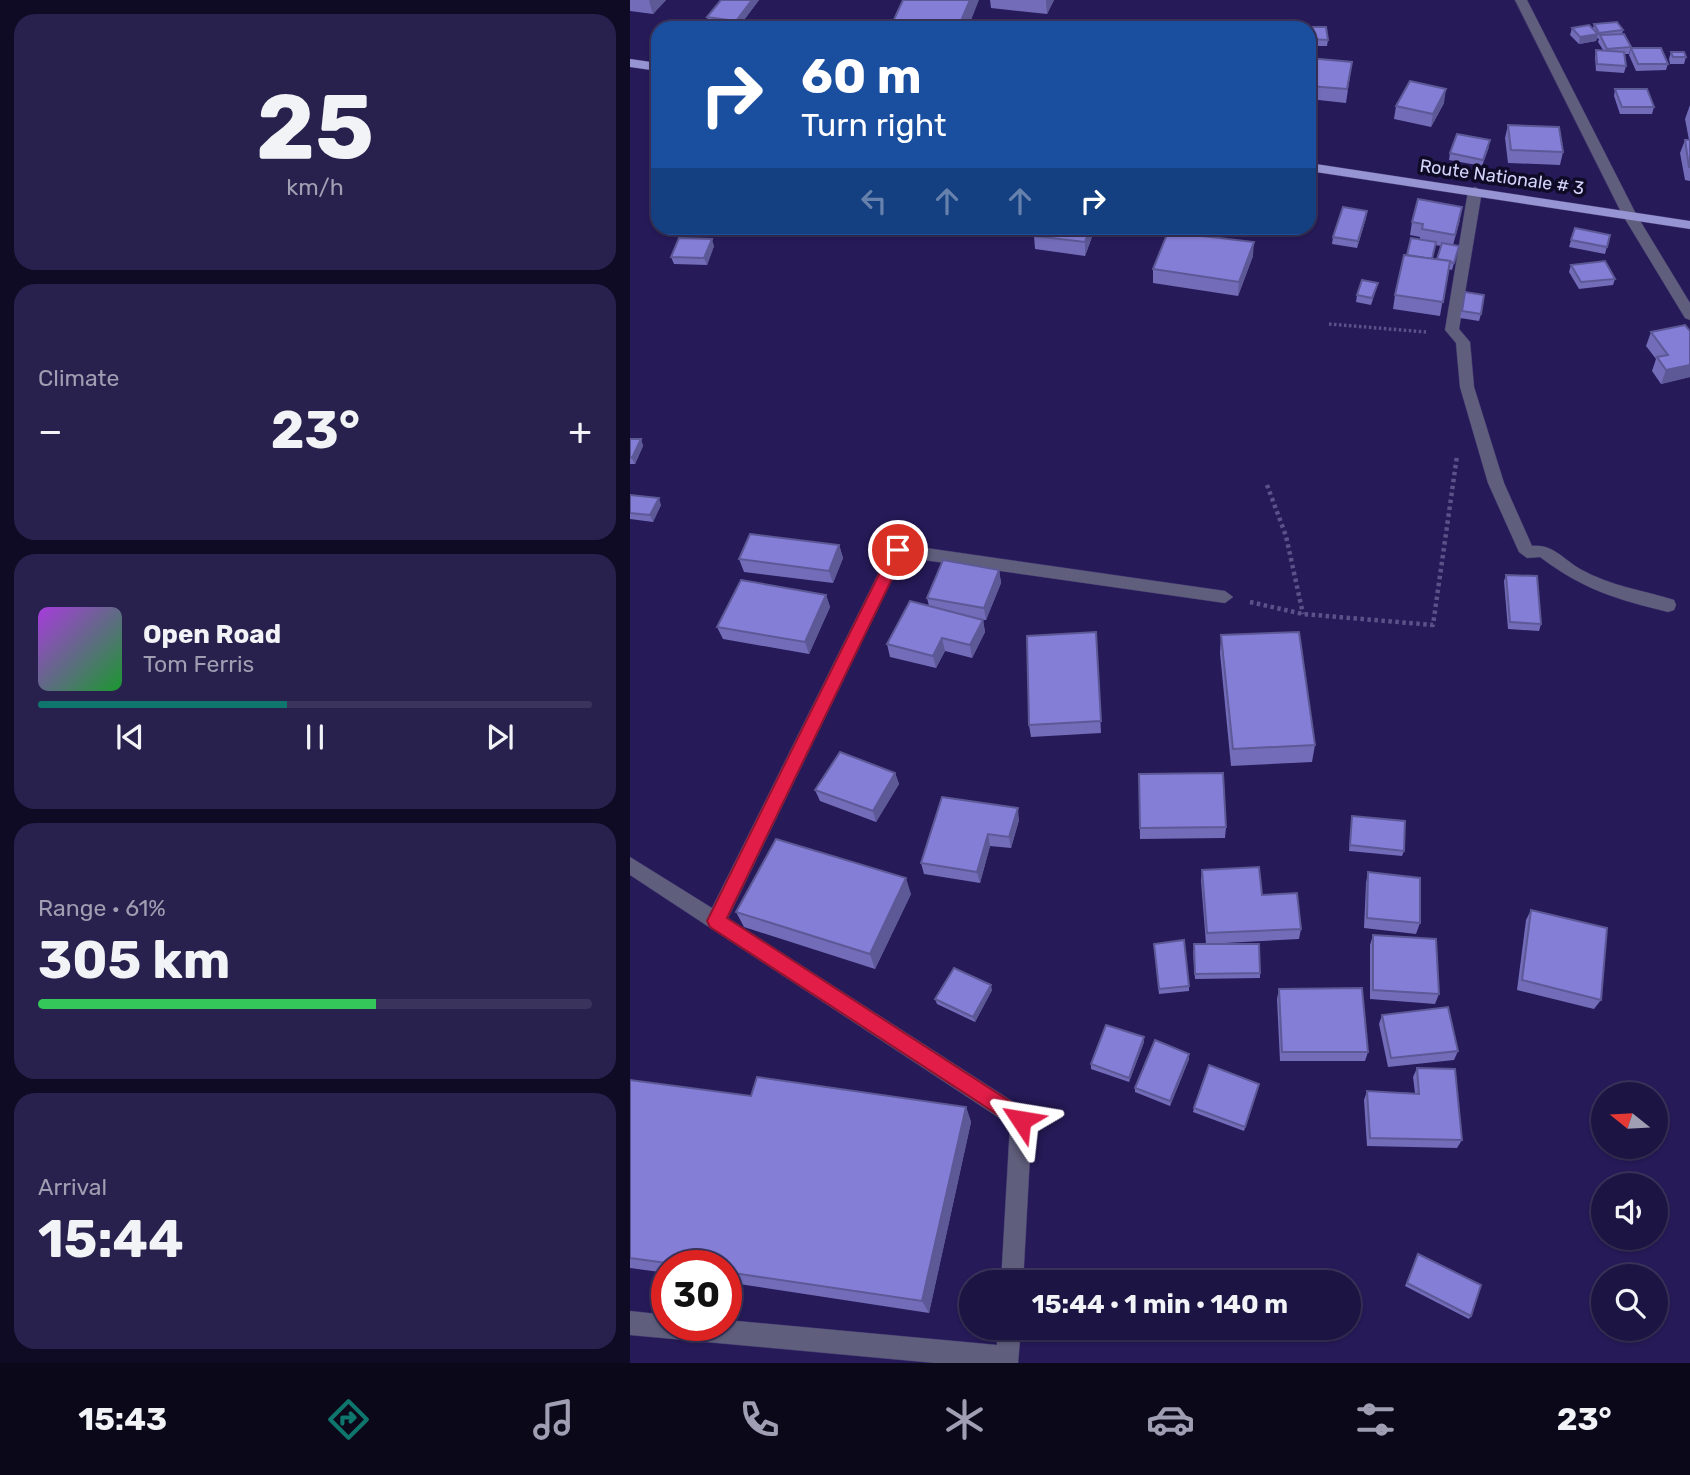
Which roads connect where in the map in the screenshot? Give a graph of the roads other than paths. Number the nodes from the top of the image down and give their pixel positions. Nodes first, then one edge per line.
1 (1521, 0) edge
2 (630, 63) edge
3 (651, 66) edge
4 (1316, 168) edge
5 (1475, 191) junction
6 (1629, 214) junction
7 (1690, 225) edge
8 (1690, 315) edge
9 (1226, 597) road end
10 (1668, 605) dead end
11 (630, 865) edge
12 (716, 921) junction
13 (1013, 1270) edge
14 (630, 1323) edge
15 (1009, 1340) edge

1 - 6 street
2 - 3 main road
4 - 5 main road, Route Nationale # 3
5 - 6 main road, Route Nationale # 3
5 - 10 street
6 - 7 main road, Route Nationale # 3
6 - 8 street
9 - 12 street
11 - 12 street
12 - 13 street
14 - 15 street

